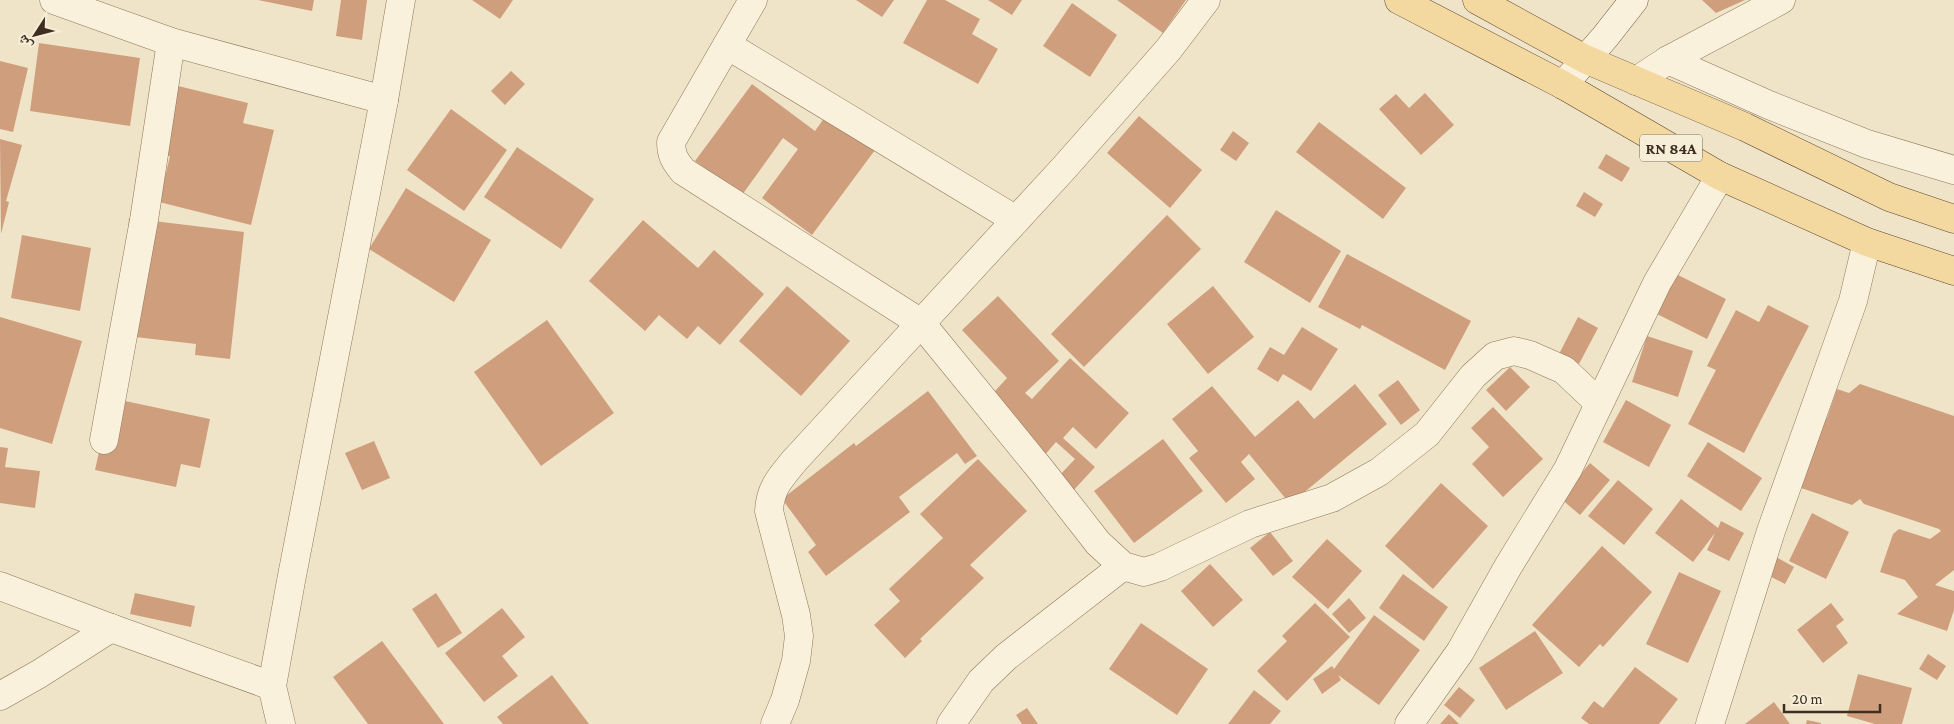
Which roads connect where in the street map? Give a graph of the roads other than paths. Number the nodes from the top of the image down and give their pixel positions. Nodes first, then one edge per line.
1 (54, 0) edge
2 (401, 0) edge
3 (753, 0) edge
4 (1206, 0) edge
5 (1400, 0) edge
6 (1477, 0) edge
7 (1634, 0) edge
8 (1781, 0) edge
9 (171, 42) junction
10 (727, 45) junction
11 (1584, 59) junction
12 (1668, 60) junction
13 (1636, 81) junction
14 (1563, 85) junction
15 (384, 100) junction
16 (1954, 170) edge
17 (1720, 176) junction
18 (1954, 219) edge
19 (1016, 220) junction
20 (1867, 242) junction
21 (1954, 271) edge
22 (922, 323) junction
23 (1599, 403) junction
24 (104, 440) dead end
25 (1123, 566) junction
26 (0, 586) edge
27 (111, 628) junction
28 (272, 686) junction
29 (0, 696) edge
30 (281, 724) edge
31 (775, 724) edge
32 (952, 724) edge
33 (1409, 724) edge
34 (1710, 724) edge

1 - 9 street
2 - 15 street
3 - 10 street
4 - 19 street
5 - 14 main road, RN 84A
6 - 11 main road, RN 84A
7 - 11 street
8 - 12 street
9 - 15 street
9 - 24 street
10 - 19 street
10 - 22 street
11 - 13 main road, RN 84A
11 - 14 street
12 - 13 street
12 - 16 street
13 - 18 main road, RN 84A
14 - 17 main road, RN 84A
15 - 28 street
17 - 20 main road, RN 84A
17 - 23 street
19 - 22 street
20 - 21 main road, RN 84A
20 - 34 street
22 - 25 street
22 - 31 street
23 - 25 street
23 - 33 street
25 - 32 street
26 - 27 street
27 - 28 street
27 - 29 street
28 - 30 street

